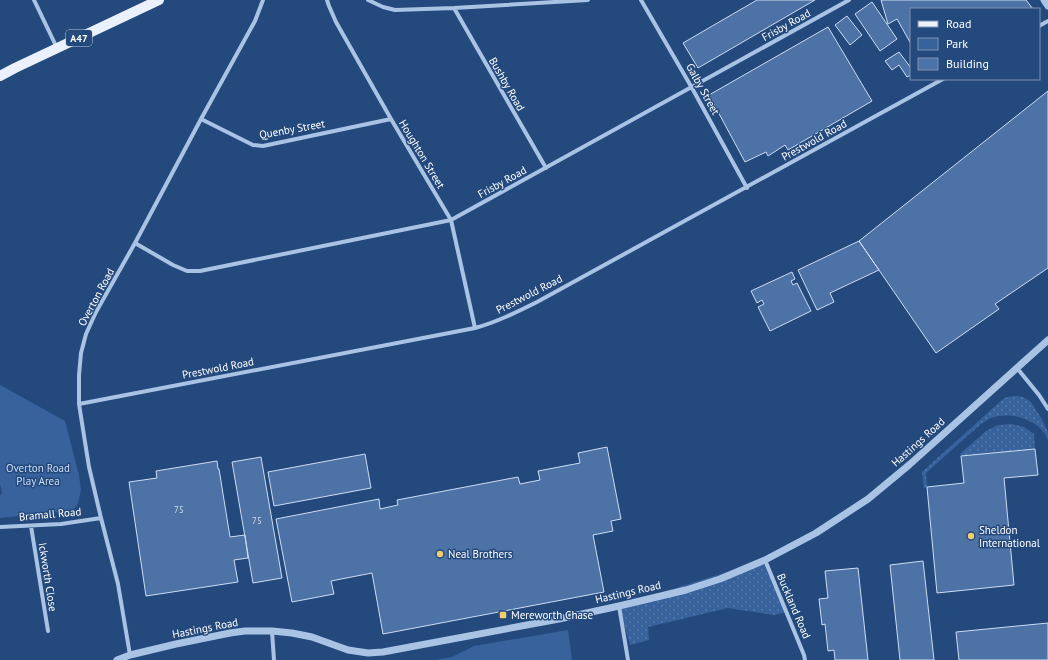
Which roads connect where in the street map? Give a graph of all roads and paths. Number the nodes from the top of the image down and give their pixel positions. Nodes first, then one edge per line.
1 (34, 0) edge
2 (159, 0) edge
3 (263, 0) edge
4 (327, 0) edge
5 (368, 0) edge
6 (588, 0) edge
7 (642, 0) edge
8 (849, 0) edge
9 (1044, 0) edge
10 (1048, 6) edge
11 (454, 8) junction
12 (57, 48) junction
13 (0, 76) edge
14 (941, 80) edge
15 (692, 88) junction
16 (201, 119) junction
17 (391, 119) junction
18 (546, 168) junction
19 (747, 188) junction
20 (451, 220) junction
21 (135, 243) junction
22 (475, 328) junction
23 (1048, 340) edge
24 (1017, 368) junction
25 (80, 404) junction
26 (1048, 409) edge
27 (101, 518) junction
28 (31, 526) junction
29 (0, 527) edge
30 (765, 560) junction
31 (619, 606) junction
32 (48, 631) dead end
33 (272, 631) junction
34 (130, 655) junction
35 (117, 660) edge
36 (274, 660) edge
37 (628, 660) edge
38 (805, 660) edge

1 - 12 street
2 - 12 main road, A47
3 - 16 street, Overton Road
4 - 17 street, Houghton Street
5 - 11 street
6 - 11 street
7 - 15 street, Galby Street
8 - 15 street, Frisby Road
9 - 10 street
11 - 18 street, Bushby Road
12 - 13 main road, A47
14 - 19 street, Prestwold Road
15 - 18 street, Frisby Road
15 - 19 street, Galby Street
16 - 17 street, Quenby Street
16 - 21 street, Overton Road
17 - 20 street, Houghton Street
18 - 20 street, Frisby Road
19 - 22 street, Prestwold Road
20 - 21 street, Frisby Road
20 - 22 street, Houghton Street
21 - 25 street, Overton Road
22 - 25 street, Prestwold Road
23 - 24 street, Hastings Road
24 - 26 street
24 - 30 street, Hastings Road
25 - 27 street, Overton Road
27 - 28 street, Bramall Road
27 - 34 street, Overton Road
28 - 29 street, Bramall Road
28 - 32 street, Ickworth Close
30 - 31 street, Hastings Road
30 - 38 street, Buckland Road
31 - 33 street, Hastings Road
31 - 37 street
33 - 34 street, Hastings Road
33 - 36 street
34 - 35 street, Hastings Road

